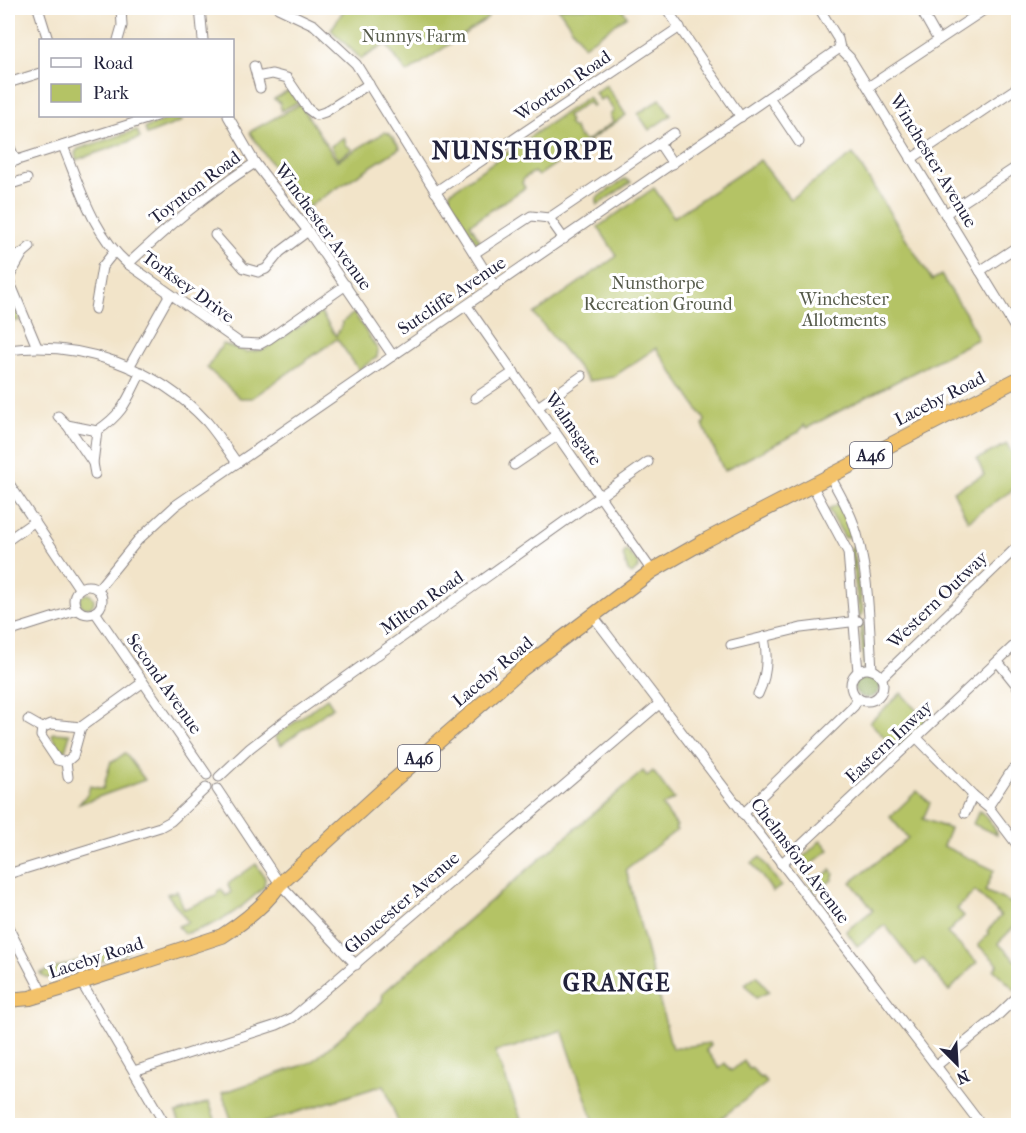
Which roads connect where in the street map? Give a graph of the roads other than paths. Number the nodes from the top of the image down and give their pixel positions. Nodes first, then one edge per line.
1 (31, 8) edge
2 (38, 8) edge
3 (121, 8) edge
4 (200, 8) edge
5 (278, 8) edge
6 (666, 8) edge
7 (819, 8) edge
8 (920, 8) edge
9 (987, 8) edge
10 (680, 27) junction
11 (48, 39) edge
12 (118, 39) edge
13 (203, 39) edge
14 (938, 40) junction
15 (840, 48) junction
16 (254, 66) dead end
17 (39, 73) edge
18 (257, 77) junction
19 (8, 83) edge
20 (369, 84) junction
21 (868, 87) junction
22 (1018, 87) edge
23 (260, 88) dead end
24 (769, 97) junction
25 (153, 117) edge
26 (229, 117) edge
27 (741, 117) junction
28 (674, 133) dead end
29 (799, 142) dead end
30 (8, 143) edge
31 (659, 144) junction
32 (63, 146) junction
33 (911, 159) junction
34 (12, 162) edge
35 (255, 163) junction
36 (673, 164) junction
37 (1018, 166) edge
38 (27, 179) dead end
39 (8, 185) edge
40 (435, 192) junction
41 (945, 214) junction
42 (549, 218) junction
43 (308, 231) junction
44 (215, 235) dead end
45 (564, 239) junction
46 (1018, 246) edge
47 (114, 252) junction
48 (475, 253) junction
49 (8, 258) edge
50 (128, 264) junction
51 (980, 271) junction
52 (8, 278) edge
53 (346, 285) junction
54 (495, 287) junction
55 (170, 294) junction
56 (467, 306) junction
57 (95, 309) dead end
58 (1018, 333) edge
59 (37, 347) junction
60 (8, 350) edge
61 (393, 356) junction
62 (129, 367) junction
63 (141, 372) junction
64 (514, 372) junction
65 (582, 376) dead end
66 (1018, 379) edge
67 (475, 398) dead end
68 (538, 407) junction
69 (58, 416) dead end
70 (67, 424) junction
71 (97, 431) junction
72 (557, 436) junction
73 (648, 462) dead end
74 (93, 463) junction
75 (237, 463) junction
76 (514, 465) dead end
77 (95, 474) dead end
78 (830, 476) junction
79 (8, 482) edge
80 (812, 484) junction
81 (600, 497) junction
82 (35, 521) junction
83 (8, 540) edge
84 (858, 541) junction
85 (845, 545) junction
86 (1018, 546) edge
87 (652, 571) junction
88 (79, 588) junction
89 (98, 589) junction
90 (77, 610) junction
91 (95, 612) junction
92 (593, 616) junction
93 (869, 620) junction
94 (855, 622) junction
95 (8, 632) edge
96 (764, 637) junction
97 (1018, 642) edge
98 (731, 645) dead end
99 (998, 662) junction
100 (872, 670) junction
101 (858, 672) junction
102 (881, 678) junction
103 (142, 683) junction
104 (1018, 687) edge
105 (758, 694) dead end
106 (858, 698) junction
107 (659, 704) junction
108 (28, 720) dead end
109 (81, 726) junction
110 (42, 728) junction
111 (917, 738) junction
112 (66, 762) junction
113 (1012, 770) dead end
114 (207, 775) junction
115 (68, 777) dead end
116 (219, 777) junction
117 (206, 788) junction
118 (217, 789) junction
119 (973, 795) junction
120 (988, 807) junction
121 (965, 813) dead end
122 (743, 814) junction
123 (1018, 846) edge
124 (781, 864) junction
125 (8, 874) edge
126 (280, 884) junction
127 (8, 927) edge
128 (356, 964) junction
129 (81, 982) junction
130 (43, 994) junction
131 (1018, 996) edge
132 (8, 1000) edge
133 (936, 1066) junction
134 (134, 1071) junction
135 (166, 1125) edge
136 (982, 1125) edge

1 - 2 street
2 - 11 street
3 - 12 street
4 - 13 street
5 - 20 street
6 - 10 street
7 - 15 street, Winchester Avenue
8 - 14 street
9 - 14 street
10 - 27 street
10 - 40 street, Wootton Road
14 - 21 street
15 - 21 street, Winchester Avenue
15 - 24 street, Sutcliffe Avenue
16 - 18 street
17 - 19 street
18 - 20 street
18 - 23 street
20 - 40 street
21 - 33 street, Winchester Avenue
22 - 33 street
24 - 27 street, Sutcliffe Avenue
24 - 29 street
25 - 32 street
26 - 35 street, Winchester Avenue
27 - 36 street, Sutcliffe Avenue
28 - 31 street
30 - 34 street
31 - 36 street
31 - 42 street
32 - 34 street
32 - 47 street, Torksey Drive
33 - 41 street, Winchester Avenue
35 - 43 street, Winchester Avenue
35 - 50 street, Toynton Road
36 - 45 street, Sutcliffe Avenue
37 - 41 street
38 - 39 street
40 - 48 street
41 - 51 street, Winchester Avenue
42 - 45 street
42 - 48 street
43 - 44 street
43 - 53 street, Winchester Avenue
45 - 54 street, Sutcliffe Avenue
46 - 51 street
47 - 50 street, Torksey Drive
47 - 57 street
48 - 54 street
49 - 52 street
50 - 55 street, Torksey Drive
51 - 58 street, Winchester Avenue
52 - 59 street
53 - 55 street, Torksey Drive
53 - 61 street, Winchester Avenue
54 - 56 street, Sutcliffe Avenue
55 - 62 street
56 - 61 street, Sutcliffe Avenue
56 - 64 street, Walmsgate
59 - 60 street
59 - 62 street
61 - 75 street, Sutcliffe Avenue
62 - 63 street
63 - 71 street
63 - 75 street
64 - 67 street
64 - 68 street, Walmsgate
65 - 68 street
66 - 78 highway, Laceby Road / A46
68 - 72 street, Walmsgate
69 - 70 street
70 - 71 street
70 - 74 street
71 - 74 street
72 - 76 street
72 - 81 street, Walmsgate
73 - 81 street, Milton Road
74 - 77 street
75 - 89 street, Sutcliffe Avenue
78 - 80 highway, Laceby Road / A46
78 - 84 street
79 - 82 street
80 - 85 street
80 - 87 highway, Laceby Road / A46
81 - 87 street, Walmsgate
81 - 116 street, Milton Road
82 - 83 street
82 - 88 street
84 - 85 street
84 - 93 street
85 - 94 street
86 - 102 street, Western Outway
87 - 92 highway, Laceby Road / A46
88 - 89 street
88 - 90 street
89 - 91 street
90 - 91 street
90 - 95 street
91 - 103 street, Second Avenue
92 - 107 street, Chelmsford Avenue
92 - 126 highway, Laceby Road / A46
93 - 94 street
93 - 100 street
94 - 96 street
94 - 101 street
96 - 98 street
96 - 105 street
97 - 99 street, Eastern Inway
99 - 104 street
99 - 111 street, Eastern Inway
100 - 101 street
100 - 102 street
101 - 106 street
102 - 106 street, Western Outway
103 - 109 street
103 - 114 street, Second Avenue
106 - 122 street, Western Outway
107 - 122 street, Chelmsford Avenue
107 - 128 street, Gloucester Avenue
108 - 110 street
109 - 110 street
109 - 112 street
110 - 112 street
111 - 119 street
111 - 124 street, Eastern Inway
112 - 115 street
113 - 120 street
114 - 116 street
114 - 117 street
116 - 118 street
117 - 118 street
117 - 125 street
118 - 126 street
119 - 120 street
119 - 121 street
120 - 123 street
122 - 124 street, Chelmsford Avenue
124 - 133 street, Chelmsford Avenue
126 - 128 street
126 - 129 highway, Laceby Road / A46
127 - 130 street
128 - 134 street, Gloucester Avenue
129 - 130 highway, Laceby Road / A46
129 - 134 street
130 - 132 highway, Laceby Road / A46
131 - 133 street
133 - 136 street, Chelmsford Avenue
134 - 135 street

